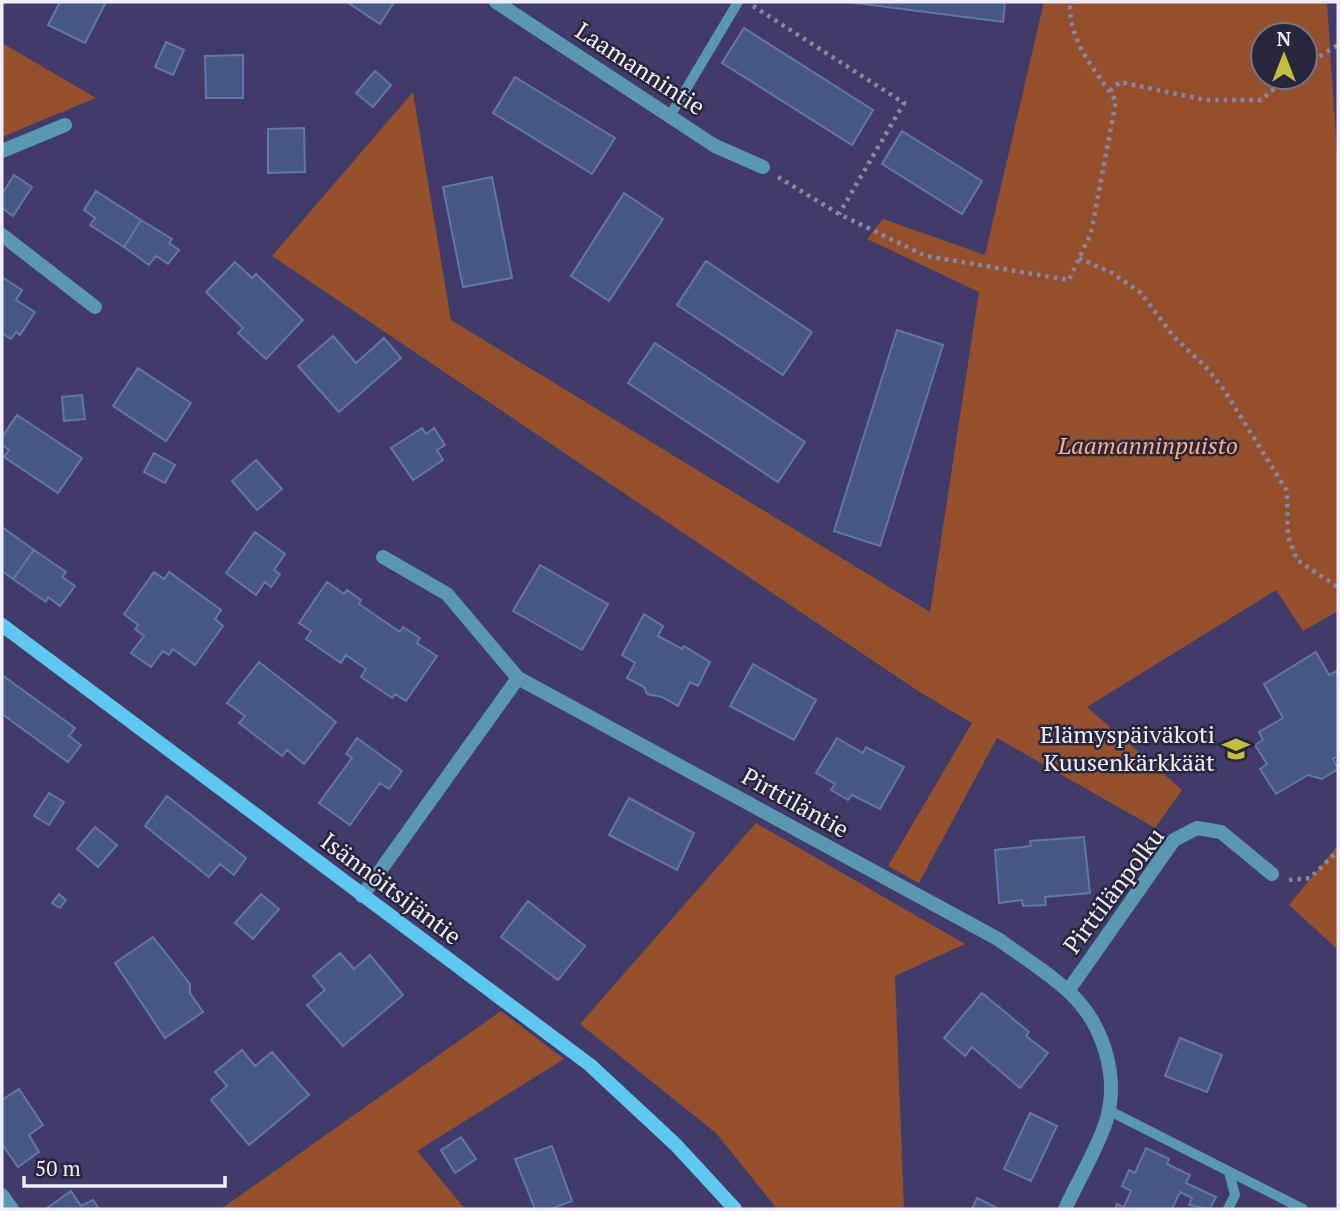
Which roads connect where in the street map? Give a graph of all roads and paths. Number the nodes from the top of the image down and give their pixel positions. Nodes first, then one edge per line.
1 (496, 2) edge
2 (738, 2) edge
3 (746, 2) edge
4 (1070, 2) edge
5 (1338, 45) edge
6 (1319, 57) edge
7 (1271, 91) edge
8 (1110, 92) junction
9 (670, 116) junction
10 (65, 125) dead end
11 (2, 151) edge
12 (763, 167) joint
13 (839, 214) junction
14 (2, 235) edge
15 (1079, 258) junction
16 (95, 307) dead end
17 (383, 557) dead end
18 (1338, 587) edge
19 (2, 625) edge
20 (517, 678) junction
21 (1338, 851) edge
22 (1272, 874) joint
23 (362, 896) junction
24 (1068, 990) junction
25 (1108, 1110) junction
26 (1229, 1172) junction
27 (2, 1195) edge
28 (12, 1209) edge
29 (735, 1209) edge
30 (1065, 1209) edge
31 (1228, 1209) edge
32 (1303, 1209) edge

1 - 9 street, Laamannintie
2 - 9 lane
3 - 13 path
4 - 8 path
5 - 6 path
7 - 8 path
8 - 15 path
9 - 12 street, Laamannintie
10 - 11 street
12 - 13 path
13 - 15 path
14 - 16 street
15 - 18 path
17 - 20 street
19 - 23 street, Isännöitsijäntie
20 - 23 street
20 - 24 street, Pirttiläntie
21 - 22 path
22 - 24 street, Pirttilänpolku
23 - 29 street, Isännöitsijäntie
24 - 25 street, Pirttiläntie
25 - 26 lane
25 - 30 street, Pirttiläntie
26 - 31 lane
26 - 32 lane
27 - 28 street

